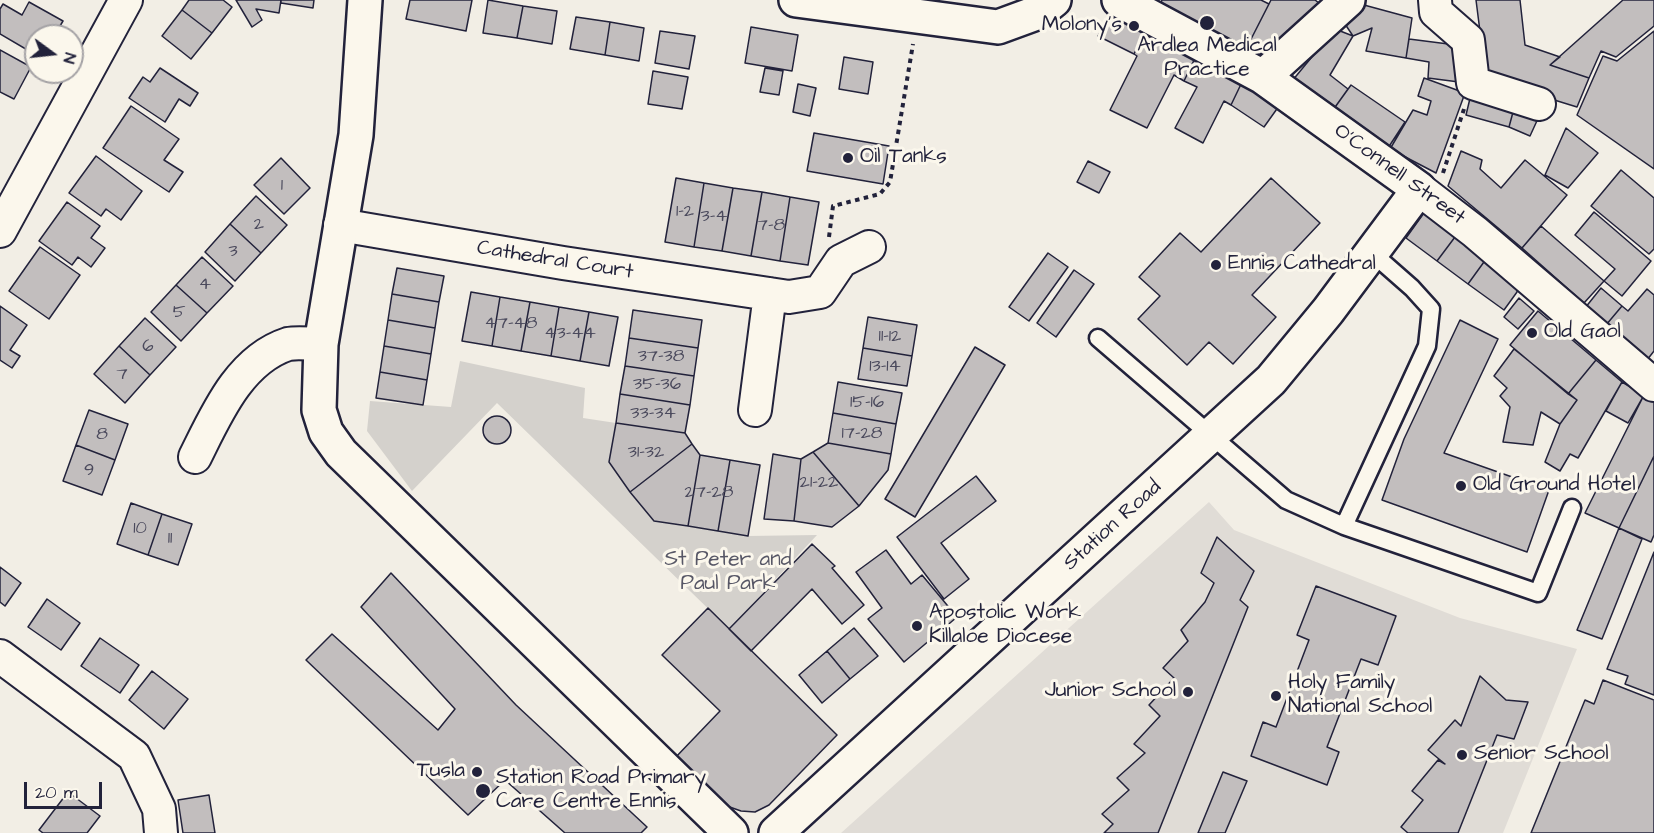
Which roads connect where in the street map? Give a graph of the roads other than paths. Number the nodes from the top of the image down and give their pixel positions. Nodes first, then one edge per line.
1 (126, 0) edge
2 (365, 0) edge
3 (796, 0) edge
4 (1054, 0) edge
5 (1119, 0) edge
6 (1348, 0) edge
7 (1435, 0) edge
8 (1263, 77) junction
9 (1539, 104) dead end
10 (1426, 194) junction
11 (340, 225) junction
12 (0, 231) edge
13 (869, 247) dead end
14 (1371, 252) junction
15 (770, 294) junction
16 (1098, 338) dead end
17 (321, 344) junction
18 (1654, 385) edge
19 (756, 410) dead end
20 (1209, 436) junction
21 (195, 457) dead end
22 (1572, 508) dead end
23 (1344, 526) junction
24 (0, 656) edge
25 (161, 833) edge
26 (731, 833) edge
27 (776, 833) edge

1 - 12 street
2 - 11 main road
3 - 4 main road
5 - 8 main road, O'Connell Street
6 - 8 main road
7 - 9 street
8 - 10 main road, O'Connell Street
10 - 14 main road, Station Road
10 - 18 street, O'Connell Street
11 - 15 street, Cathedral Court
11 - 17 main road
13 - 15 street, Cathedral Court
14 - 20 main road, Station Road
14 - 23 lane
15 - 19 street
16 - 20 lane
17 - 21 street
17 - 26 main road
20 - 23 lane
20 - 27 main road, Station Road
22 - 23 lane
24 - 25 street

